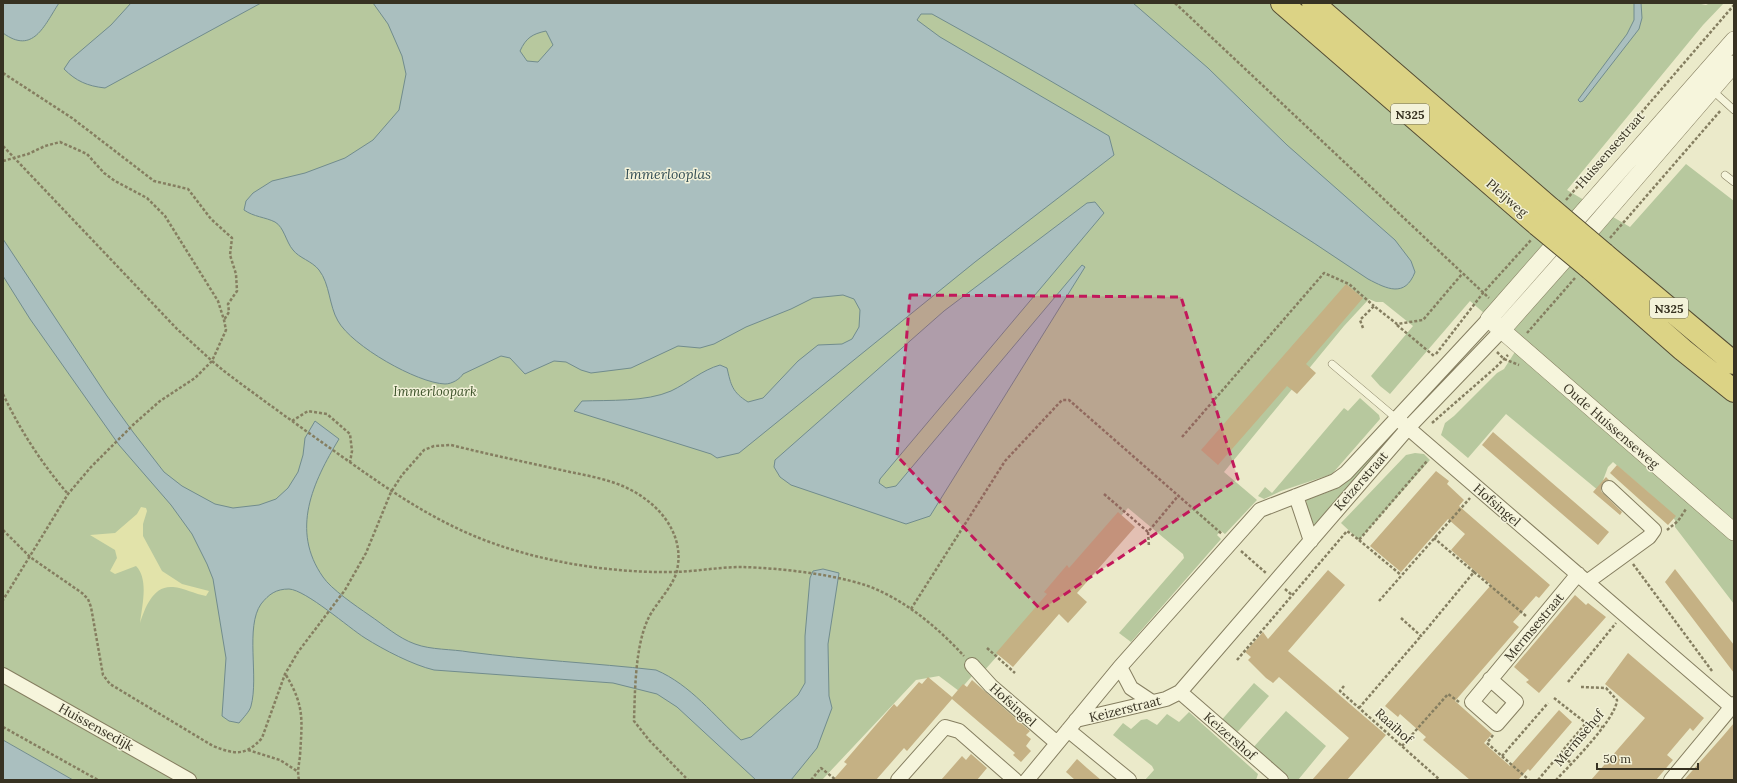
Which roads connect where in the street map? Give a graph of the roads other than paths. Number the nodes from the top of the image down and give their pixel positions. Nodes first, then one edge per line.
1 (1282, 3) edge
2 (1313, 3) edge
3 (1734, 40) edge
4 (1734, 64) edge
5 (1711, 90) junction
6 (1734, 110) edge
7 (1725, 175) dead end
8 (1734, 182) edge
9 (1547, 218) junction
10 (1595, 260) junction
11 (1544, 269) junction
12 (1489, 319) junction
13 (1502, 330) junction
14 (1683, 350) junction
15 (1730, 359) edge
16 (1332, 364) dead end
17 (1734, 392) edge
18 (1734, 404) edge
19 (1402, 423) junction
20 (1609, 488) dead end
21 (1296, 496) junction
22 (1734, 532) edge
23 (1311, 541) junction
24 (1582, 578) junction
25 (972, 665) road end
26 (1120, 667) junction
27 (3, 675) edge
28 (1490, 679) junction
29 (1180, 692) junction
30 (1152, 702) junction
31 (1733, 707) edge
32 (1072, 725) junction
33 (1057, 743) junction
34 (189, 780) edge
35 (898, 780) edge
36 (1015, 780) edge
37 (1027, 780) edge
38 (1129, 780) edge
39 (1281, 780) edge
40 (1671, 780) edge

1 - 9 highway, Pleijweg / N325
2 - 9 highway, Pleijweg / N325
3 - 11 street, Huissensestraat
4 - 5 street
5 - 6 lane
5 - 11 street
7 - 8 lane
9 - 10 highway, Pleijweg / N325, bridge
10 - 14 highway, Pleijweg / N325
10 - 15 highway, Pleijweg / N325
11 - 12 street, Keizerstraat
11 - 13 street, Keizerstraat
12 - 13 street, Oude Huissenseweg
12 - 19 street, Keizerstraat
13 - 19 street, Keizerstraat
13 - 22 street, Oude Huissenseweg
14 - 17 highway, Pleijweg / N325
14 - 18 highway, N325
16 - 19 lane
19 - 21 street, Keizerstraat
19 - 23 street, Keizerstraat
19 - 24 street, Hofsingel
20 - 24 street
21 - 23 street
21 - 26 street, Keizerstraat
23 - 29 street, Keizerstraat
24 - 28 street, Mermsestraat
24 - 31 street, Hofsingel
25 - 33 street, Hofsingel
26 - 30 street
26 - 32 street, Keizerstraat
27 - 34 street, Huissensedijk
28 - 28 street, Mermsestraat
29 - 30 street, Keizerstraat
29 - 39 street, Keizershof
30 - 32 street, Keizerstraat
31 - 40 street
32 - 33 street
32 - 38 street
33 - 37 street
35 - 36 street

